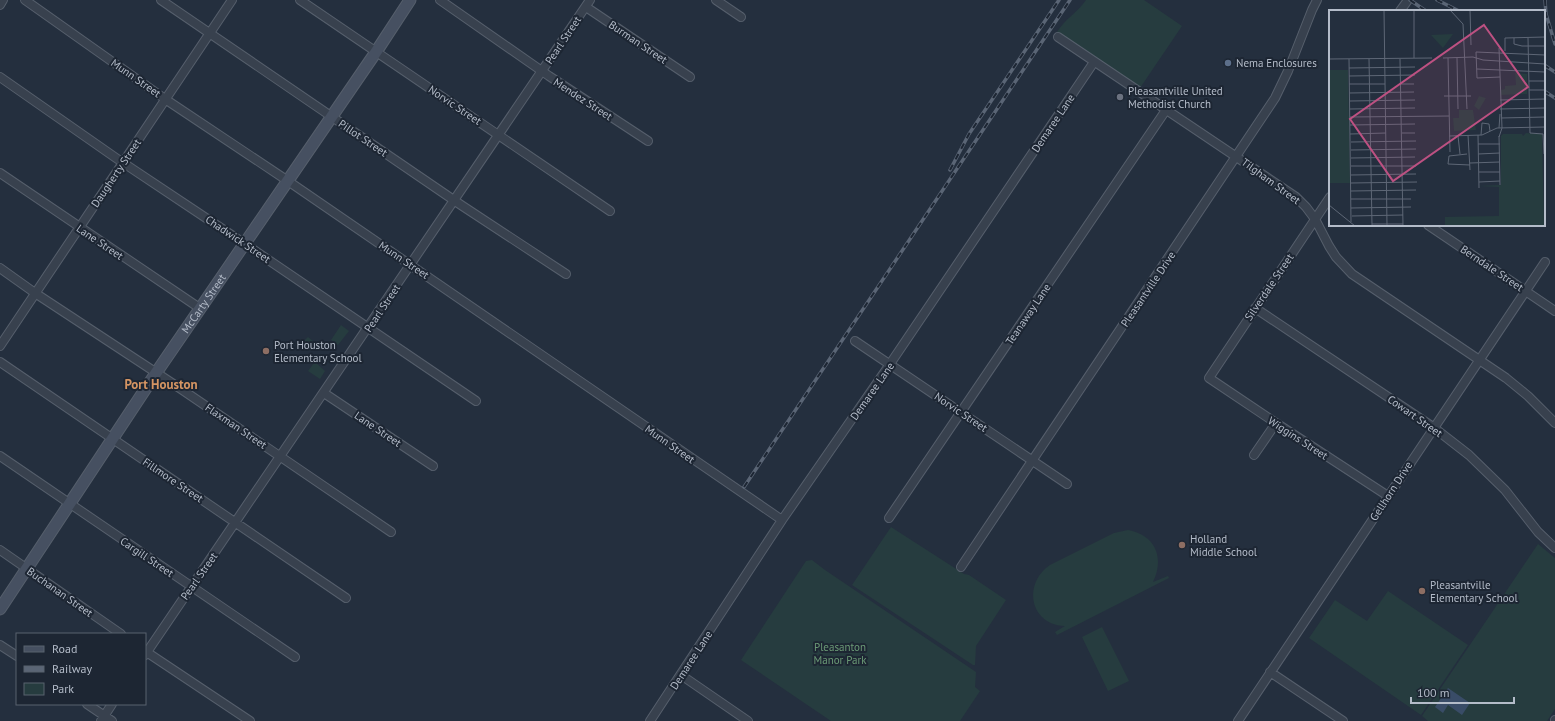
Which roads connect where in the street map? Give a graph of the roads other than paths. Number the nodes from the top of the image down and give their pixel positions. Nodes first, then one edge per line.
1 (3, 0) edge
2 (25, 0) edge
3 (161, 0) edge
4 (232, 0) edge
5 (300, 0) edge
6 (410, 0) edge
7 (440, 0) edge
8 (716, 0) edge
9 (1317, 0) edge
10 (1408, 0) edge
11 (588, 3) edge
12 (0, 4) edge
13 (1401, 10) edge
14 (741, 17) dead end
15 (209, 34) junction
16 (1058, 37) dead end
17 (376, 52) junction
18 (1094, 62) junction
19 (542, 71) junction
20 (690, 77) dead end
21 (0, 78) edge
22 (166, 99) junction
23 (1166, 110) junction
24 (331, 117) junction
25 (498, 135) junction
26 (648, 142) dead end
27 (1237, 157) junction
28 (122, 162) junction
29 (0, 173) edge
30 (288, 180) junction
31 (1329, 198) edge
32 (454, 200) junction
33 (610, 211) dead end
34 (1315, 219) junction
35 (1430, 226) edge
36 (79, 228) junction
37 (245, 244) junction
38 (1545, 262) dead end
39 (411, 265) junction
40 (0, 268) edge
41 (566, 274) dead end
42 (1526, 290) junction
43 (35, 294) junction
44 (1255, 308) junction
45 (201, 309) junction
46 (1555, 311) edge
47 (368, 328) junction
48 (855, 341) dead end
49 (0, 346) edge
50 (1479, 359) junction
51 (0, 362) edge
52 (890, 364) junction
53 (156, 373) junction
54 (1209, 378) joint
55 (324, 393) junction
56 (476, 401) dead end
57 (962, 412) junction
58 (1555, 423) edge
59 (1276, 424) junction
60 (1433, 427) junction
61 (112, 438) junction
62 (1254, 455) dead end
63 (0, 456) edge
64 (281, 457) junction
65 (1032, 460) junction
66 (433, 466) dead end
67 (1067, 484) dead end
68 (1388, 496) junction
69 (69, 504) junction
70 (889, 518) dead end
71 (782, 520) junction
72 (236, 523) junction
73 (391, 532) dead end
74 (1555, 548) edge
75 (0, 550) edge
76 (961, 567) dead end
77 (27, 569) junction
78 (191, 587) junction
79 (346, 598) dead end
80 (0, 609) edge
81 (120, 633) edge
82 (0, 645) edge
83 (146, 653) edge
84 (16, 655) edge
85 (295, 657) dead end
86 (1270, 672) junction
87 (681, 676) junction
88 (88, 705) edge
89 (111, 705) edge
90 (103, 718) edge
91 (112, 721) edge
92 (250, 721) edge
93 (650, 721) edge
94 (748, 721) edge
95 (1238, 721) edge
96 (1342, 721) edge

1 - 12 street
2 - 22 street, Munn Street
3 - 15 street, Pillot Street
4 - 15 street, Daugherty Street
5 - 17 street, Norvic Street
6 - 17 main road, McCarty Street
7 - 19 street, Mendez Street
8 - 14 street
9 - 27 street, Pleasantville Drive
10 - 13 street
11 - 19 street, Pearl Street
11 - 20 street, Burman Street
15 - 22 street, Daugherty Street
15 - 24 street, Pillot Street
16 - 18 street, Tilgham Street
17 - 24 main road, McCarty Street
17 - 25 street, Norvic Street
18 - 23 street, Tilgham Street
18 - 52 street, Demaree Lane
19 - 25 street, Pearl Street
19 - 26 street, Mendez Street
21 - 28 street, Chadwick Street
22 - 28 street, Daugherty Street
22 - 30 street, Munn Street
23 - 27 street, Tilgham Street
23 - 57 street, Teanaway Lane
24 - 30 main road, McCarty Street
24 - 32 street, Pillot Street
25 - 32 street, Pearl Street
25 - 33 street, Norvic Street
27 - 34 street, Tilgham Street
27 - 65 street, Pleasantville Drive
28 - 36 street, Daugherty Street
28 - 37 street, Chadwick Street
29 - 36 street, Lane Street
30 - 37 main road, McCarty Street
30 - 39 street, Munn Street
31 - 34 street, Silverdale Street
32 - 39 street, Pearl Street
32 - 41 street, Pillot Street
34 - 44 street, Silverdale Street
34 - 50 street, Tilgham Street
35 - 42 street, Berndale Street
36 - 43 street, Daugherty Street
36 - 45 street, Lane Street
37 - 45 main road, McCarty Street
37 - 47 street, Chadwick Street
38 - 42 street, Gellhorn Drive
39 - 47 street, Pearl Street
39 - 71 street, Munn Street
40 - 43 street, Flaxman Street
42 - 46 street, Berndale Street
42 - 50 street, Gellhorn Drive
43 - 49 street, Daugherty Street
43 - 53 street, Flaxman Street
44 - 54 street, Silverdale Street
44 - 60 street, Cowart Street
45 - 53 main road, McCarty Street
47 - 55 street, Pearl Street
47 - 56 street, Chadwick Street
48 - 52 street, Norvic Street
50 - 58 street, Tilgham Street
50 - 60 street, Gellhorn Drive
51 - 61 street, Fillmore Street
52 - 57 street, Norvic Street
52 - 71 street, Demaree Lane
53 - 61 main road, McCarty Street
53 - 64 street, Flaxman Street
54 - 59 street, Wiggins Street
55 - 64 street, Pearl Street
55 - 66 street, Lane Street
57 - 65 street, Norvic Street
57 - 70 street, Teanaway Lane
59 - 62 street
59 - 68 street, Wiggins Street
60 - 68 street, Gellhorn Drive
60 - 74 street, Cowart Street
61 - 69 main road, McCarty Street
61 - 72 street, Fillmore Street
63 - 69 street, Cargill Street
64 - 72 street, Pearl Street
64 - 73 street, Flaxman Street
65 - 67 street, Norvic Street
65 - 76 street, Pleasantville Drive
68 - 86 street, Gellhorn Drive
69 - 77 main road, McCarty Street
69 - 78 street, Cargill Street
71 - 87 street, Demaree Lane
72 - 78 street, Pearl Street
72 - 79 street, Fillmore Street
75 - 77 street, Buchanan Street
77 - 80 main road, McCarty Street
77 - 81 street, Buchanan Street
78 - 83 street, Pearl Street
78 - 85 street, Cargill Street
82 - 84 street
83 - 92 street
86 - 95 street, Gellhorn Drive
86 - 96 street
87 - 93 street, Demaree Lane
87 - 94 street
88 - 90 street
89 - 90 street
90 - 91 street

